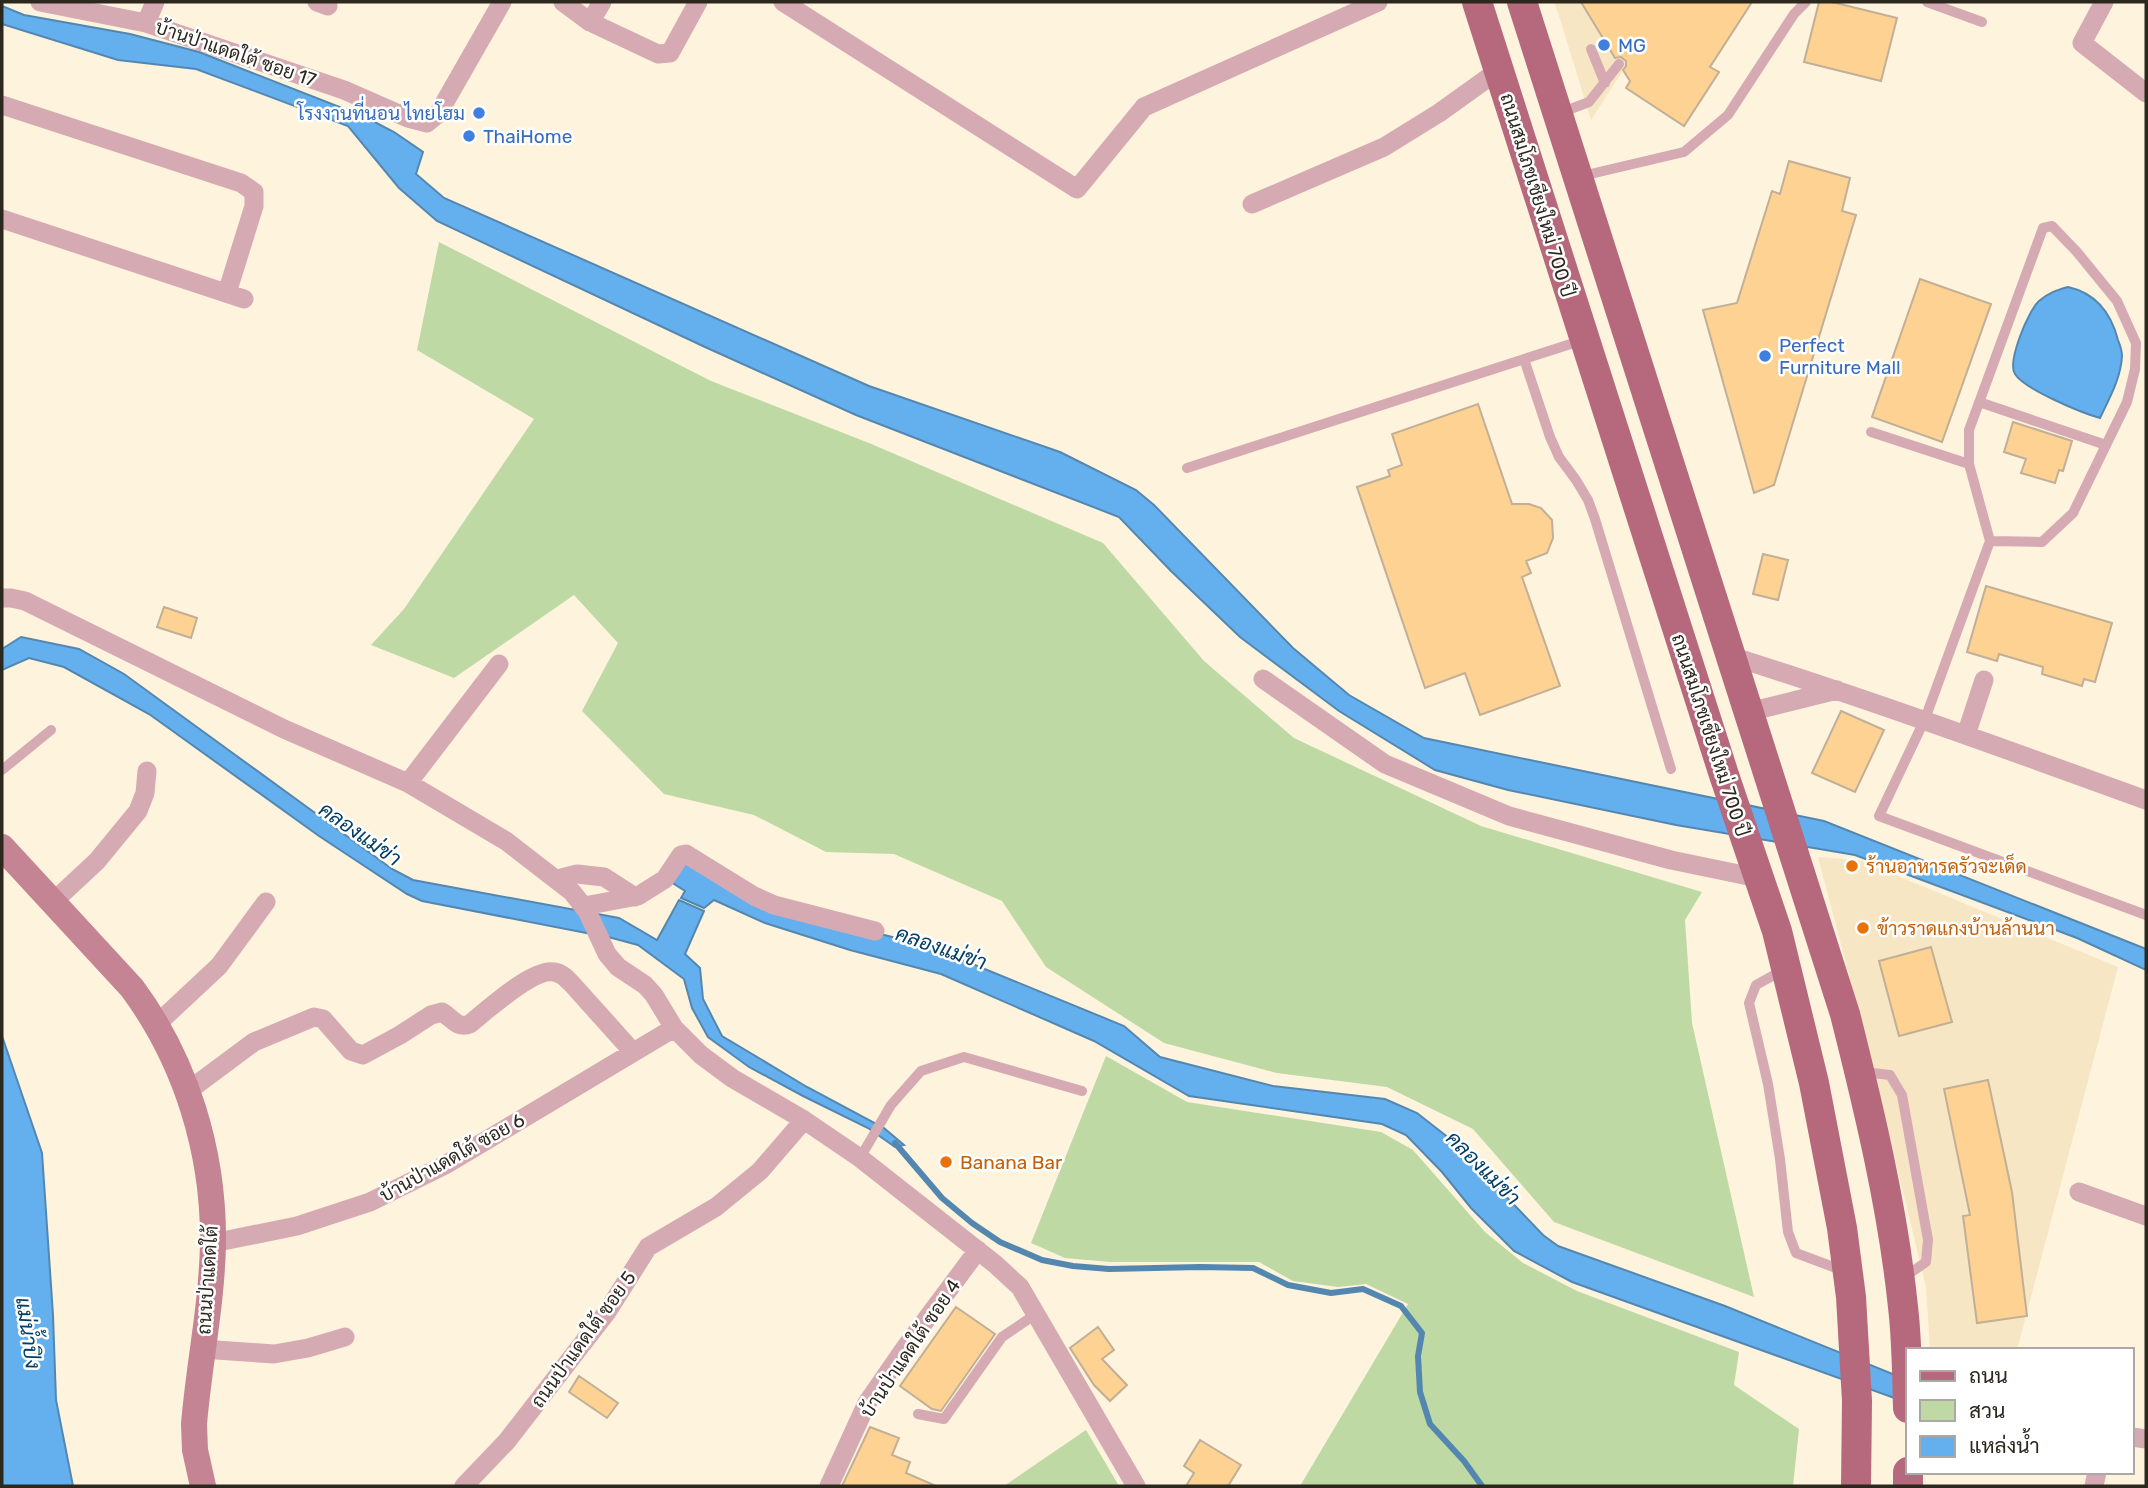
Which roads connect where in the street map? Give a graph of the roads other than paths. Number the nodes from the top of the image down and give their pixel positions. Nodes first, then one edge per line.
1 (40, 2) edge
2 (155, 2) edge
3 (502, 2) edge
4 (563, 2) edge
5 (602, 2) edge
6 (698, 2) edge
7 (783, 2) edge
8 (1378, 2) edge
9 (1477, 2) edge
10 (1521, 2) edge
11 (1806, 2) edge
12 (1927, 2) edge
13 (2105, 2) edge
14 (590, 22) junction
15 (1983, 22) dead end
16 (146, 23) junction
17 (1591, 49) dead end
18 (1619, 64) dead end
19 (1499, 70) junction
20 (1605, 83) junction
21 (2146, 93) edge
22 (2, 105) edge
23 (1558, 114) junction
24 (1578, 177) junction
25 (1252, 204) dead end
26 (2, 219) edge
27 (1584, 340) junction
28 (1524, 359) junction
29 (1979, 402) junction
30 (1871, 432) dead end
31 (2106, 446) junction
32 (1969, 464) junction
33 (1187, 468) dead end
34 (1990, 541) junction
35 (2, 598) edge
36 (1731, 656) junction
37 (499, 664) dead end
38 (1264, 680) dead end
39 (1984, 680) dead end
40 (1839, 690) junction
41 (1749, 712) junction
42 (1925, 719) junction
43 (51, 730) dead end
44 (1966, 735) junction
45 (1671, 769) dead end
46 (2, 770) edge
47 (147, 771) dead end
48 (408, 783) junction
49 (2146, 800) edge
50 (2, 848) edge
51 (1758, 878) junction
52 (558, 879) junction
53 (635, 897) junction
54 (53, 902) junction
55 (265, 902) dead end
56 (585, 909) junction
57 (2146, 915) edge
58 (875, 931) dead end
59 (1786, 968) junction
60 (156, 1024) junction
61 (674, 1028) junction
62 (633, 1052) junction
63 (188, 1091) junction
64 (1083, 1091) dead end
65 (804, 1120) junction
66 (860, 1158) junction
67 (2079, 1192) dead end
68 (2146, 1216) edge
69 (213, 1243) junction
70 (978, 1250) junction
71 (1849, 1284) junction
72 (1037, 1313) junction
73 (345, 1337) dead end
74 (202, 1349) junction
75 (1906, 1359) edge
76 (918, 1414) dead end
77 (203, 1486) edge
78 (464, 1486) edge
79 (829, 1486) edge
80 (1136, 1486) edge
81 (1856, 1486) edge

1 - 16 street
2 - 16 street
3 - 16 street, บ้านป่าแดดใต้ ซอย 17
4 - 14 street
5 - 14 street
6 - 14 street
7 - 8 street
9 - 19 main road, ถนนสมโภชเชียงใหม่ 700 ปี
10 - 23 main road
11 - 24 lane
12 - 15 lane
13 - 21 street
17 - 20 lane
18 - 20 lane
19 - 25 street
19 - 27 main road, ถนนสมโภชเชียงใหม่ 700 ปี
20 - 23 lane
22 - 26 street
23 - 24 main road
24 - 36 main road
27 - 28 lane
27 - 51 main road, ถนนสมโภชเชียงใหม่ 700 ปี
28 - 33 lane
28 - 45 lane
29 - 31 lane
29 - 31 lane
29 - 32 lane
30 - 32 lane
31 - 34 lane
32 - 34 lane
34 - 42 lane
35 - 48 street
36 - 40 street
36 - 41 main road
37 - 48 street
38 - 51 street
39 - 44 street
40 - 41 street
40 - 42 street
41 - 75 main road
42 - 44 street
42 - 57 lane
43 - 46 lane
44 - 49 street
47 - 54 street
48 - 52 street
50 - 54 street, ถนนป่าแดดใต้
51 - 59 main road, ถนนสมโภชเชียงใหม่ 700 ปี
52 - 53 street
52 - 56 street
53 - 56 street
53 - 58 street
54 - 60 street, ถนนป่าแดดใต้
55 - 60 street
56 - 61 street
59 - 71 main road, ถนนสมโภชเชียงใหม่ 700 ปี
59 - 71 lane
60 - 63 street, ถนนป่าแดดใต้
61 - 62 street, บ้านป่าแดดใต้ ซอย 6
61 - 65 street
62 - 63 street
62 - 69 street, บ้านป่าแดดใต้ ซอย 6
63 - 69 street, ถนนป่าแดดใต้
64 - 66 lane
65 - 66 street
65 - 78 street, ถนนป่าแดดใต้ ซอย 5
66 - 70 street
67 - 68 street
69 - 74 street, ถนนป่าแดดใต้
70 - 72 street
70 - 79 street, บ้านป่าแดดใต้ ซอย 4
71 - 81 main road, ถนนสมโภชเชียงใหม่ 700 ปี
72 - 76 lane
72 - 80 street
73 - 74 street
74 - 77 street, ถนนป่าแดดใต้

